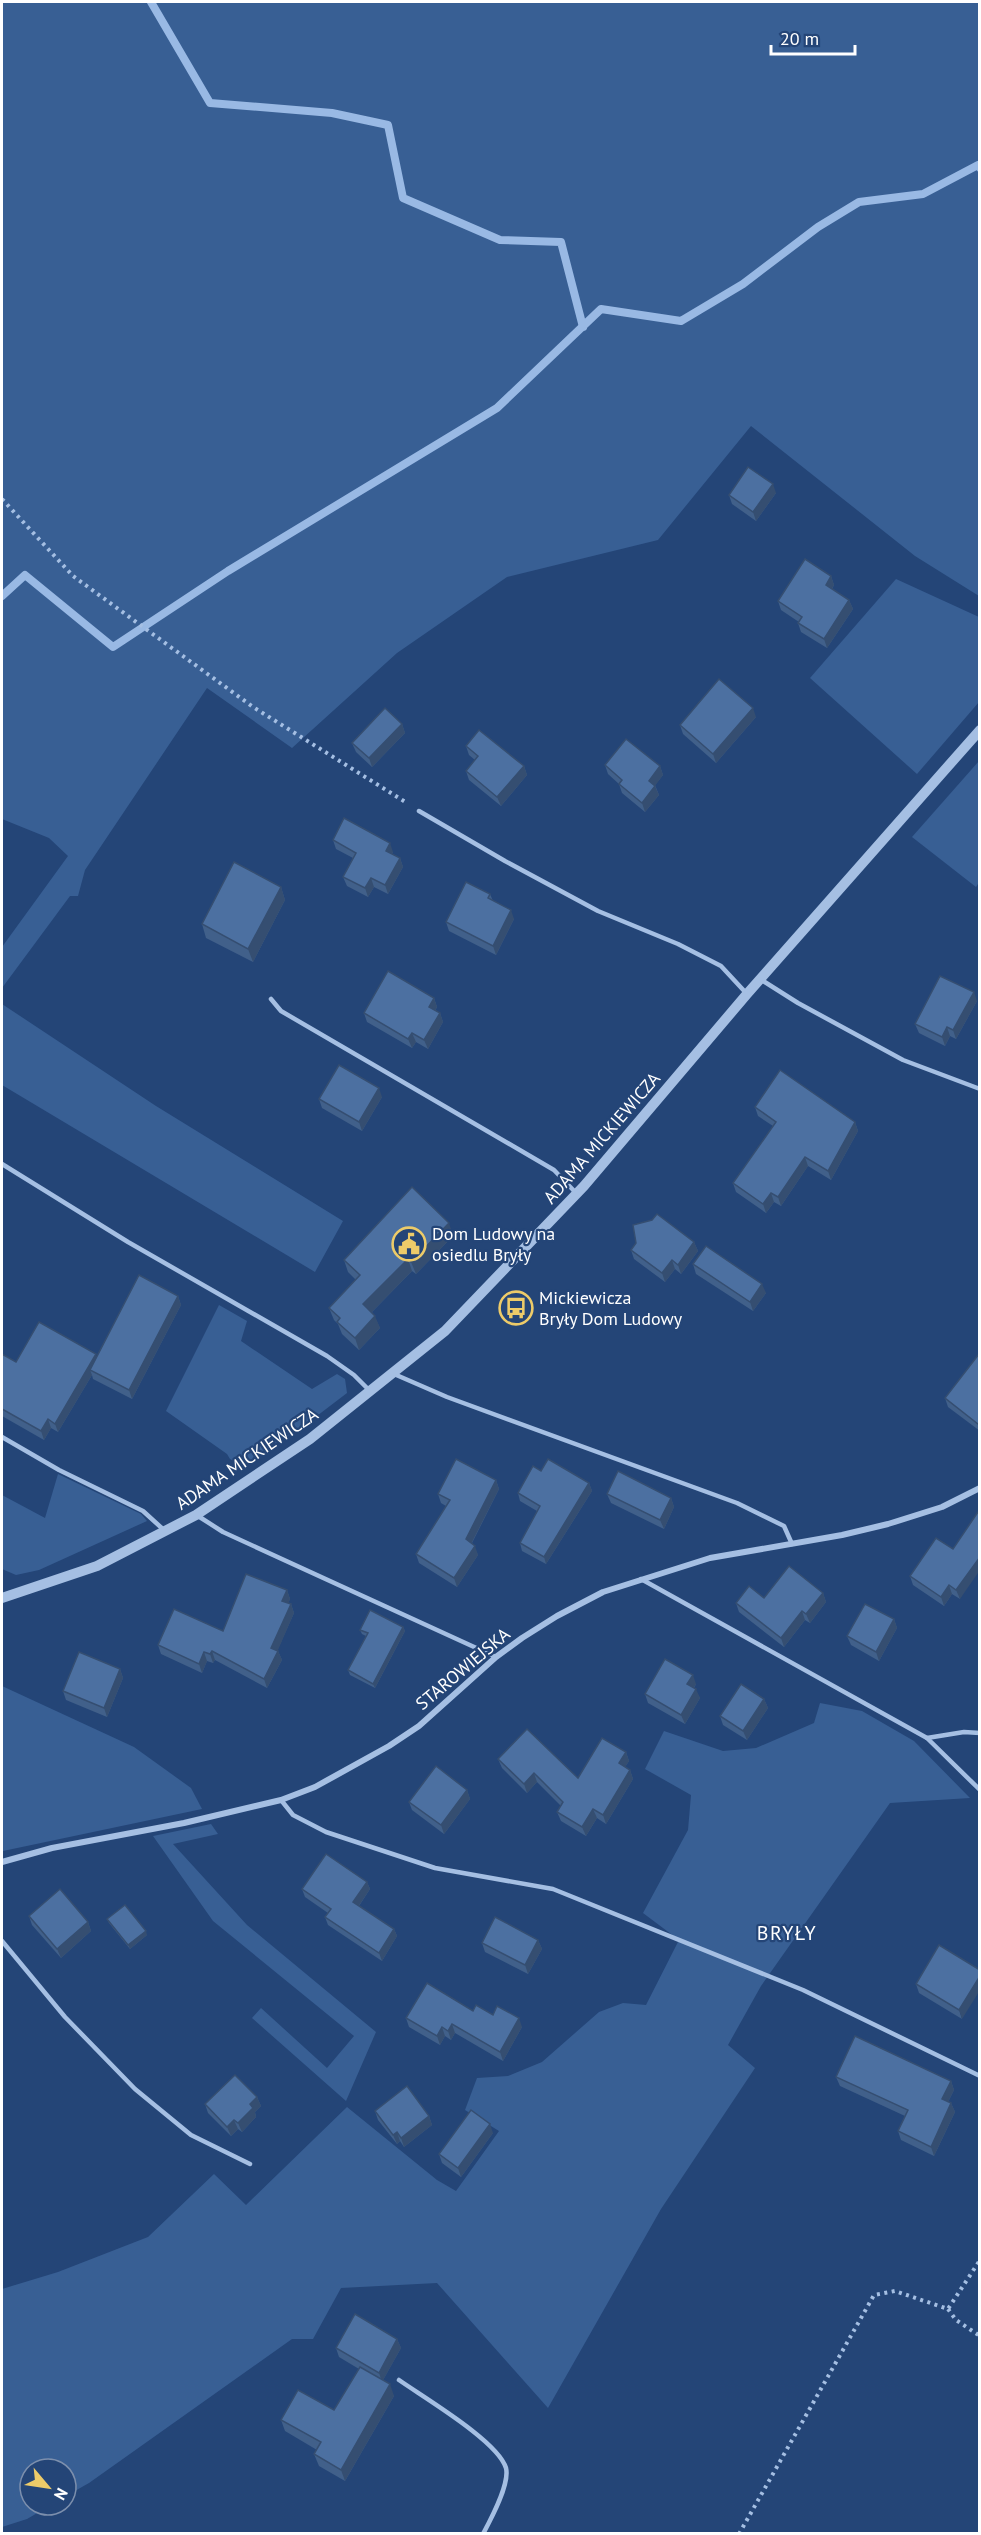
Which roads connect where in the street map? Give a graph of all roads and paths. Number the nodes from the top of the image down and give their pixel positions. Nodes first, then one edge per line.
1 (2, 499) edge
2 (980, 730) edge
3 (419, 811) joint
4 (760, 979) junction
5 (747, 994) junction
6 (271, 999) dead end
7 (980, 1089) edge
8 (2, 1164) edge
9 (578, 1194) junction
10 (393, 1374) junction
11 (371, 1391) junction
12 (2, 1437) edge
13 (980, 1488) edge
14 (196, 1515) junction
15 (165, 1531) junction
16 (792, 1544) junction
17 (641, 1579) junction
18 (3, 1594) edge
19 (496, 1657) junction
20 (980, 1733) edge
21 (927, 1738) junction
22 (980, 1790) edge
23 (281, 1800) junction
24 (2, 1862) edge
25 (2, 1941) edge
26 (980, 2076) edge
27 (250, 2164) dead end
28 (980, 2260) edge
29 (948, 2309) junction
30 (980, 2336) edge
31 (399, 2380) dead end
32 (483, 2534) edge
33 (739, 2534) edge

1 - 3 path
2 - 4 street, ADAMA MICKIEWICZA
3 - 5 lane
4 - 5 street, ADAMA MICKIEWICZA
4 - 7 lane
5 - 9 street, ADAMA MICKIEWICZA
6 - 9 lane
8 - 11 lane
9 - 10 street, ADAMA MICKIEWICZA
10 - 11 street, ADAMA MICKIEWICZA
10 - 16 lane
11 - 14 street, ADAMA MICKIEWICZA
12 - 15 lane
13 - 16 street, STAROWIEJSKA
14 - 15 street, ADAMA MICKIEWICZA
14 - 19 lane
15 - 18 street, ADAMA MICKIEWICZA
16 - 17 street, STAROWIEJSKA
17 - 19 street, STAROWIEJSKA
17 - 21 lane
19 - 23 street, STAROWIEJSKA
20 - 21 lane
21 - 22 lane
23 - 24 street, STAROWIEJSKA
23 - 26 lane
25 - 27 lane
28 - 29 path
29 - 30 path
29 - 33 path
31 - 32 lane

